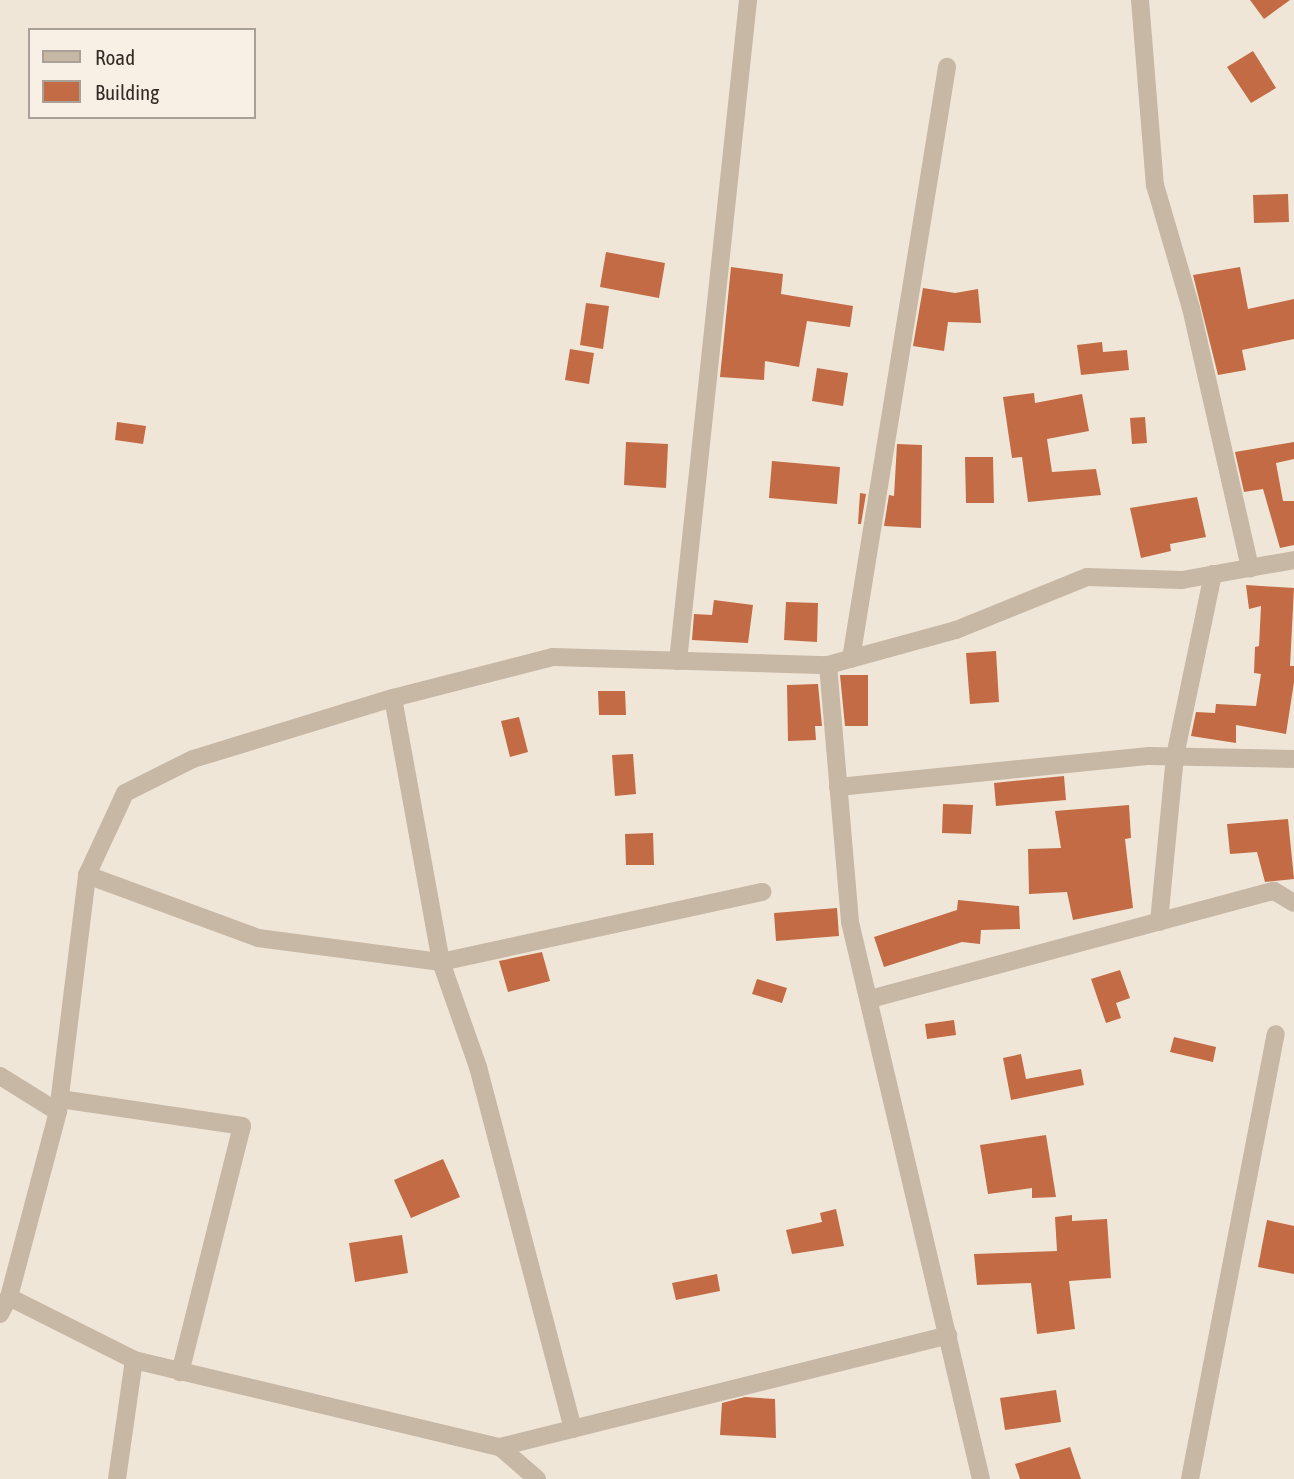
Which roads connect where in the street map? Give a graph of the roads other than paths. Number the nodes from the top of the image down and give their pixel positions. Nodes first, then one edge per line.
1 (748, 0) edge
2 (1140, 0) edge
3 (947, 67) dead end
4 (1294, 559) edge
5 (1250, 568) junction
6 (1213, 574) junction
7 (851, 659) junction
8 (678, 661) junction
9 (828, 665) junction
10 (393, 698) junction
11 (1175, 756) junction
12 (1294, 759) edge
13 (838, 787) junction
14 (87, 875) junction
15 (761, 892) dead end
16 (1294, 903) edge
17 (1158, 922) junction
18 (441, 962) junction
19 (870, 999) junction
20 (1276, 1034) dead end
21 (0, 1076) edge
22 (59, 1106) junction
23 (9, 1297) junction
24 (0, 1314) edge
25 (948, 1335) junction
26 (134, 1360) junction
27 (180, 1372) junction
28 (573, 1429) junction
29 (500, 1447) junction
30 (117, 1479) edge
31 (537, 1479) edge
32 (981, 1479) edge
33 (1190, 1479) edge

1 - 8 street
2 - 5 street
3 - 7 street
4 - 5 street
5 - 6 street
6 - 7 street
6 - 11 street
7 - 9 street
8 - 9 street
8 - 10 street
9 - 13 street
10 - 14 street
10 - 18 street
11 - 12 street
11 - 13 street
11 - 17 street
13 - 19 street
14 - 18 street
14 - 22 street
15 - 18 street
16 - 17 street
17 - 19 street
18 - 28 street
19 - 25 street
20 - 33 street
21 - 22 street
22 - 23 street
22 - 27 street
23 - 24 street
23 - 26 street
25 - 28 street
25 - 32 street
26 - 27 street
26 - 30 street
27 - 29 street
28 - 29 street
29 - 31 street

